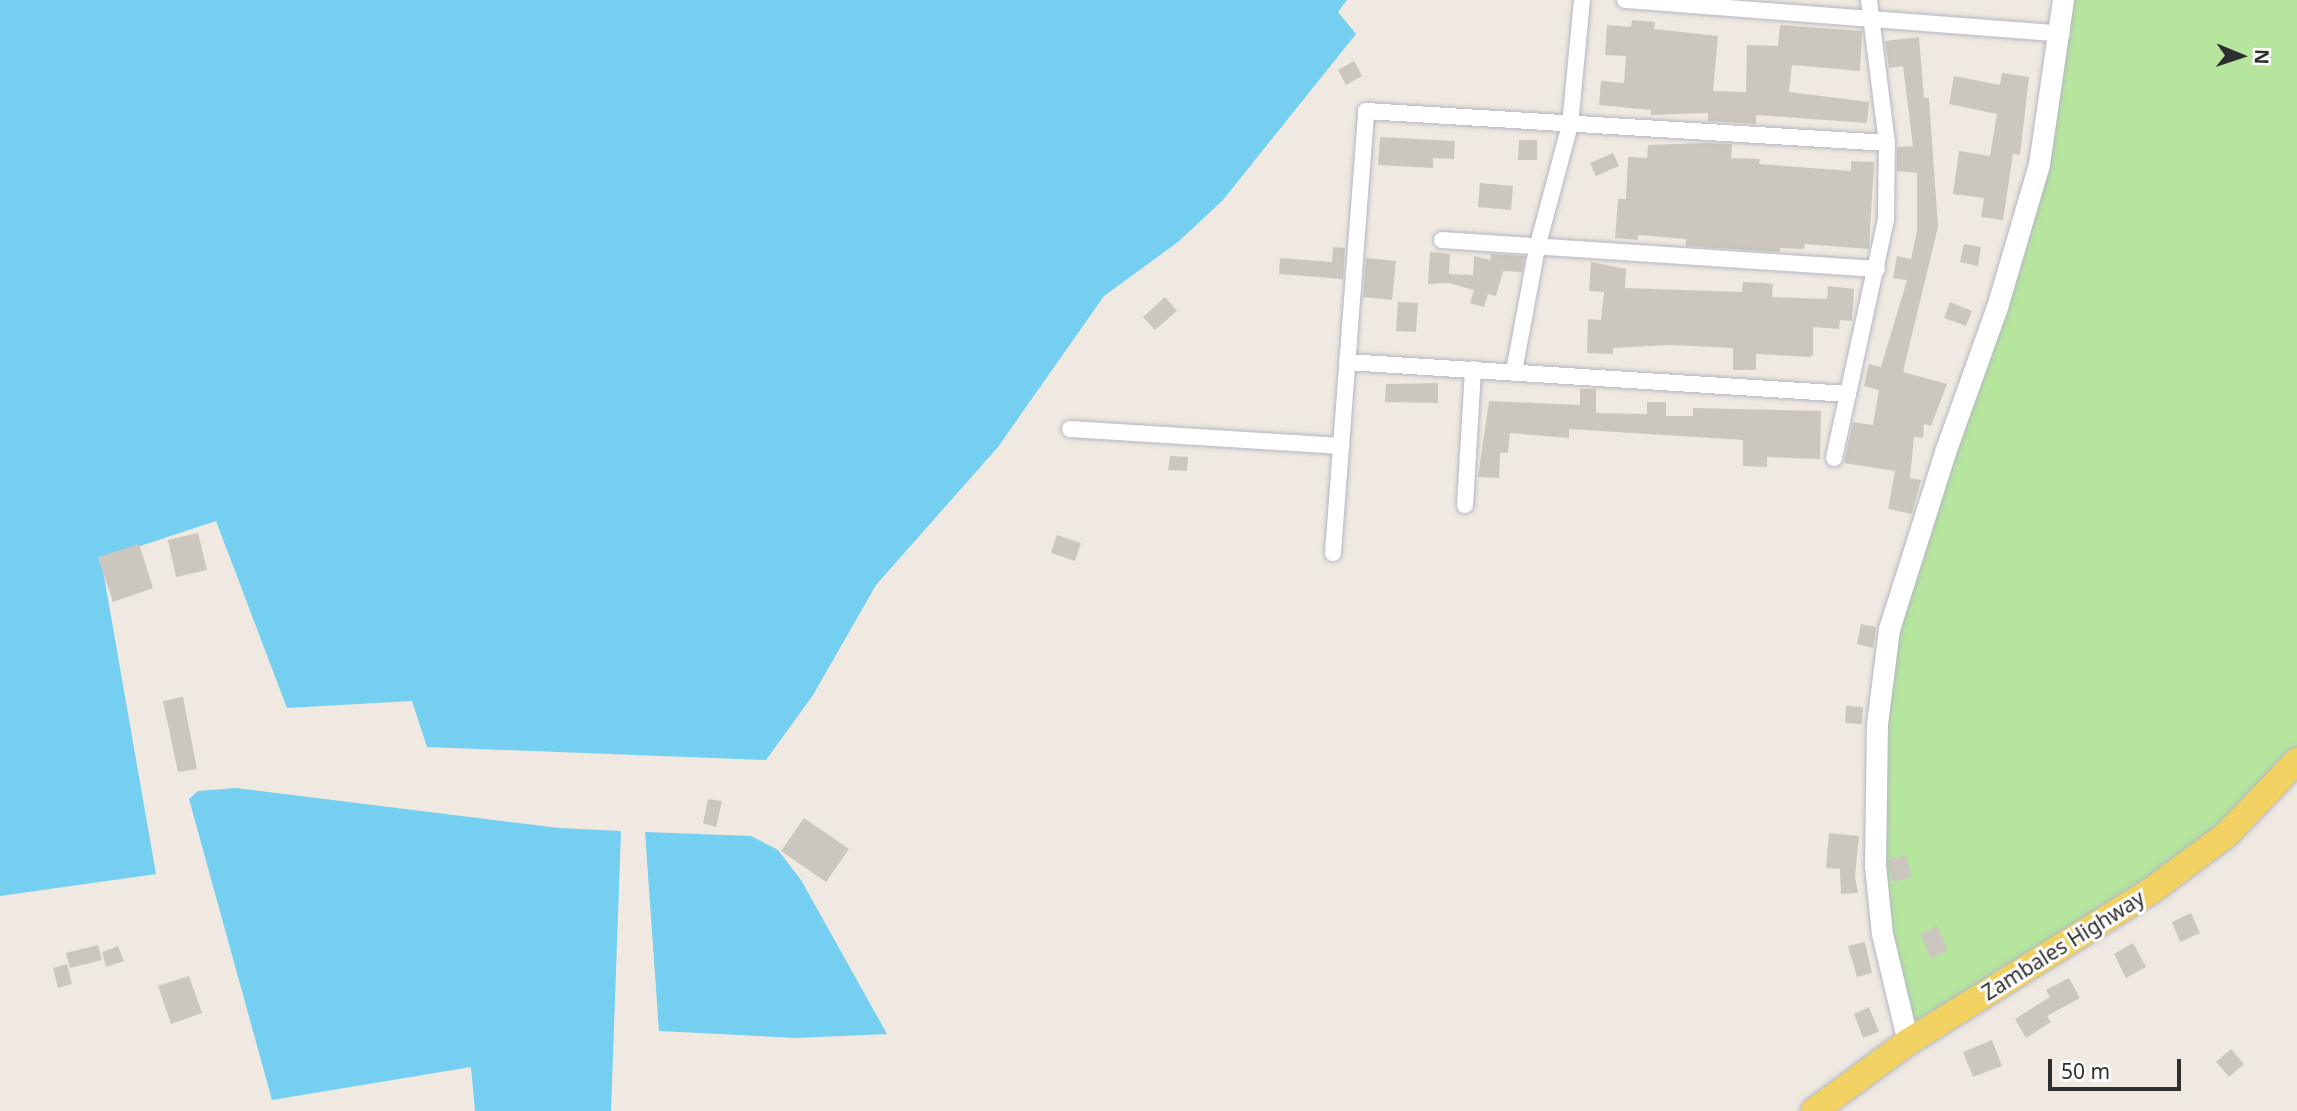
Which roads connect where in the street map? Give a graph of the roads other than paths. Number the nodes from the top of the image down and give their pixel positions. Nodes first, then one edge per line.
1 (1582, 0) edge
2 (1625, 0) edge
3 (2063, 0) edge
4 (1868, 8) edge
5 (2062, 34) junction
6 (1570, 125) junction
7 (1887, 143) junction
8 (1441, 240) dead end
9 (1537, 248) junction
10 (1878, 269) junction
11 (1348, 362) junction
12 (1473, 369) junction
13 (1514, 371) junction
14 (1848, 394) junction
15 (1070, 429) dead end
16 (1341, 446) junction
17 (1834, 458) dead end
18 (1465, 505) dead end
19 (1333, 552) dead end
20 (2297, 761) edge
21 (1908, 1042) junction
22 (1814, 1111) edge

1 - 6 street
2 - 4 street
3 - 5 street
4 - 5 street
4 - 7 street
5 - 21 street
6 - 7 street
6 - 9 street
6 - 11 street
7 - 10 street
8 - 9 street
9 - 10 street
9 - 13 street
10 - 14 street
11 - 12 street
11 - 16 street
12 - 13 street
12 - 18 street
13 - 14 street
14 - 17 street
15 - 16 street
16 - 19 street
20 - 21 main road, Zambales Highway
21 - 22 main road, Zambales Highway

